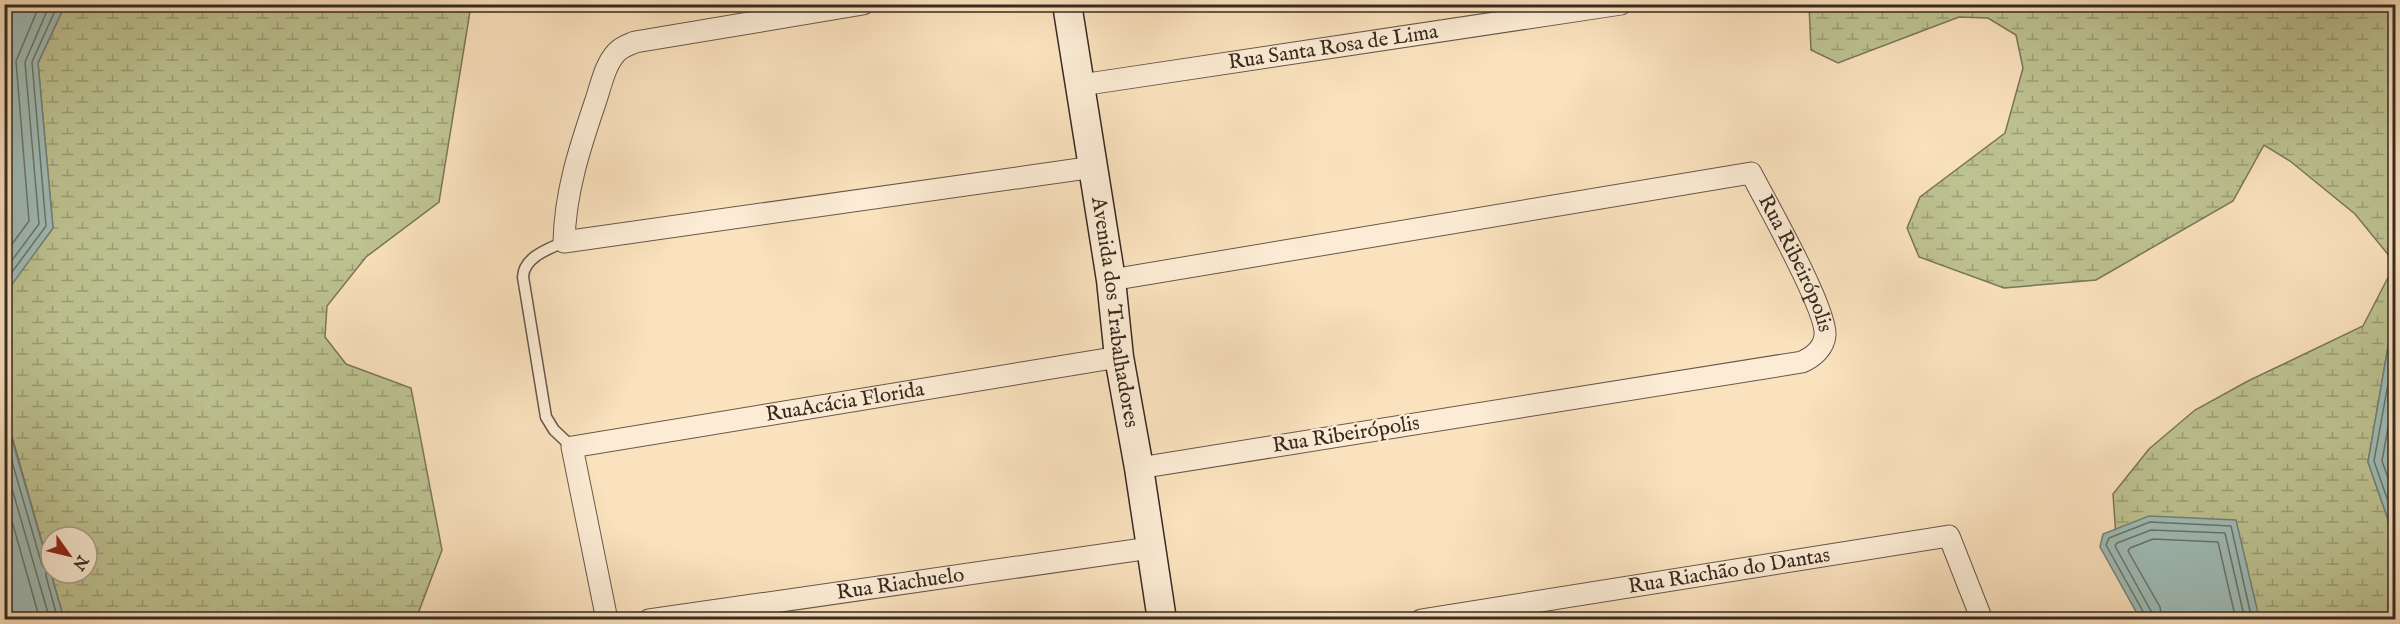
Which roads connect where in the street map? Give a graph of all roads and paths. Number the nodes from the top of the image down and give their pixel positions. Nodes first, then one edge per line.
1 (863, 4) edge
2 (1067, 4) edge
3 (1621, 4) edge
4 (1081, 85) junction
5 (1094, 167) junction
6 (564, 242) junction
7 (1111, 280) junction
8 (1119, 357) junction
9 (572, 447) junction
10 (1139, 468) junction
11 (1150, 548) junction
12 (607, 620) edge
13 (649, 620) edge
14 (1162, 620) edge
15 (1421, 620) edge
16 (1982, 620) edge

1 - 6 street
2 - 4 street, Avenida dos Trabalhadores
3 - 4 street, Rua Santa Rosa de Lima
4 - 5 street, Avenida dos Trabalhadores
5 - 6 street
5 - 7 street, Avenida dos Trabalhadores
6 - 9 lane
7 - 8 street, Avenida dos Trabalhadores
7 - 10 street, Rua Ribeirópolis
8 - 9 street, RuaAcácia Florida
8 - 10 street, Avenida dos Trabalhadores
9 - 12 street
10 - 11 street, Avenida dos Trabalhadores
11 - 13 street, Rua Riachuelo
11 - 14 street, Avenida dos Trabalhadores
15 - 16 street, Rua Riachão do Dantas

